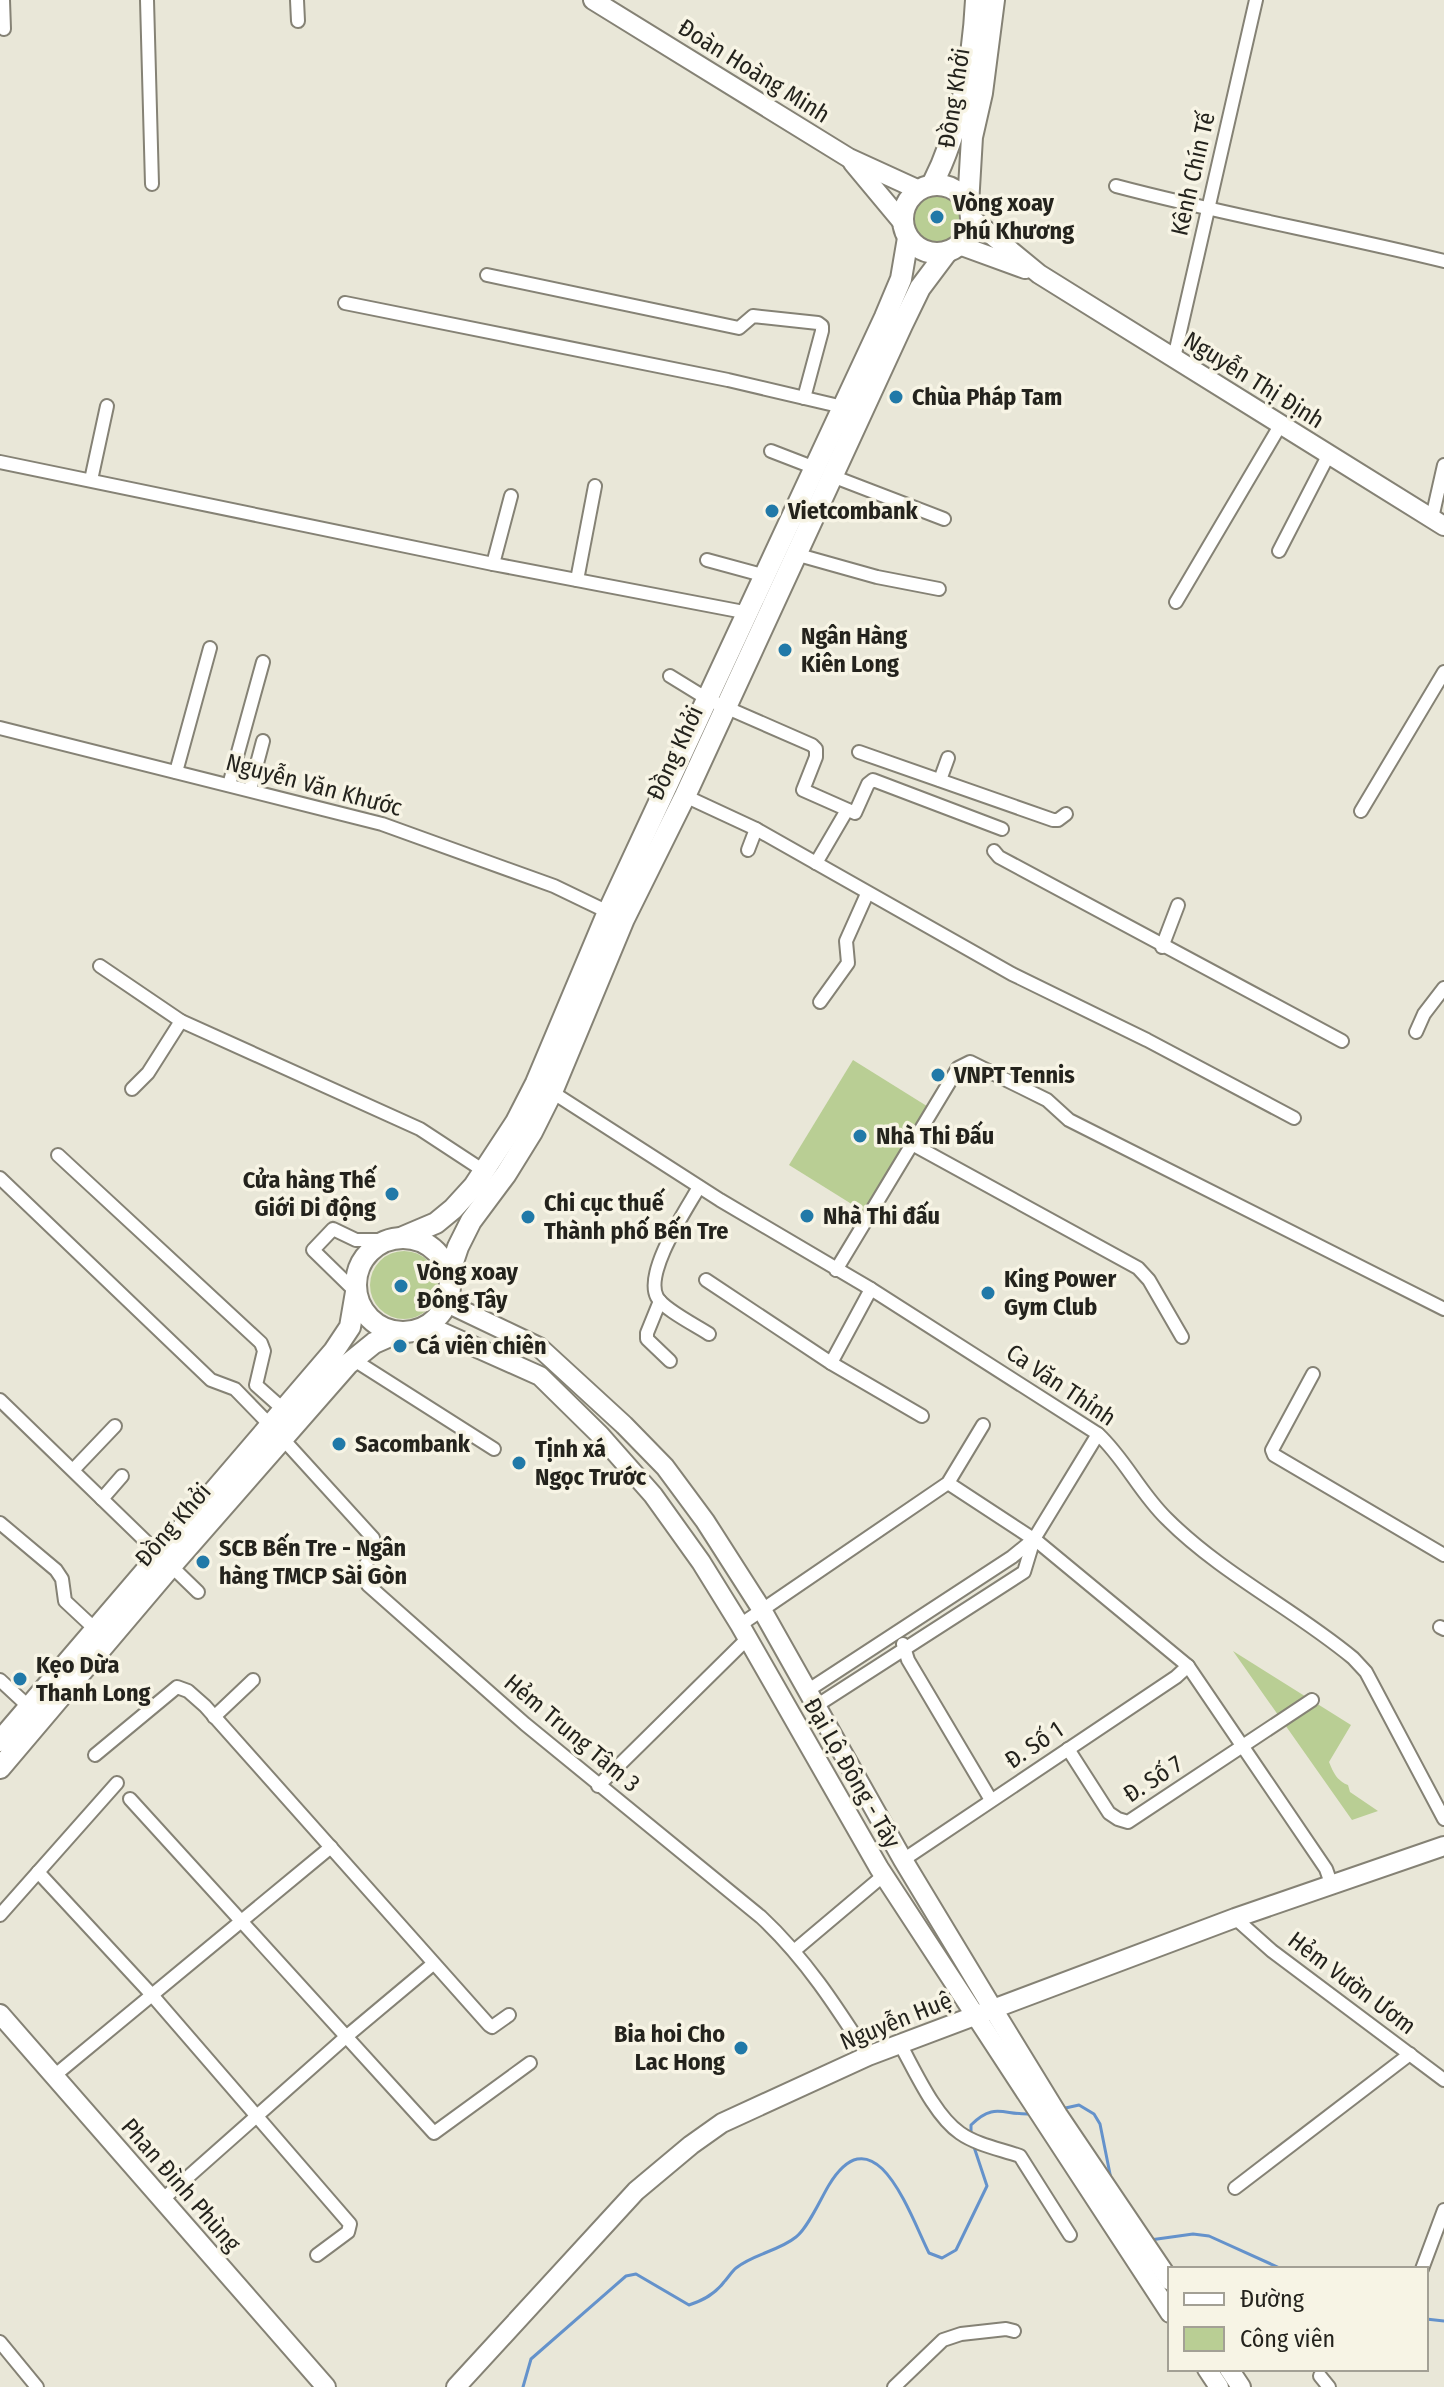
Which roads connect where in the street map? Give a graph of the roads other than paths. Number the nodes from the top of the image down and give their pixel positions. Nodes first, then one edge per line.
1 (3, 0) edge
2 (147, 0) edge
3 (297, 0) edge
4 (593, 0) edge
5 (976, 0) edge
6 (994, 0) edge
7 (1256, 0) edge
8 (298, 21) dead end
9 (4, 29) dead end
10 (973, 91) junction
11 (849, 158) junction
12 (152, 184) dead end
13 (1116, 186) dead end
14 (925, 187) junction
15 (1207, 210) junction
16 (969, 211) junction
17 (905, 230) junction
18 (953, 248) junction
19 (1444, 261) edge
20 (1039, 274) junction
21 (487, 275) dead end
22 (345, 303) dead end
23 (1174, 358) junction
24 (804, 398) junction
25 (107, 406) dead end
26 (843, 407) junction
27 (1281, 424) junction
28 (771, 451) dead end
29 (1329, 454) junction
30 (0, 462) edge
31 (1444, 465) edge
32 (823, 472) junction
33 (91, 480) junction
34 (595, 486) dead end
35 (511, 496) dead end
36 (944, 519) dead end
37 (1438, 522) edge
38 (1279, 551) dead end
39 (795, 554) junction
40 (707, 560) dead end
41 (493, 564) junction
42 (766, 576) junction
43 (577, 580) junction
44 (939, 589) dead end
45 (1176, 602) dead end
46 (749, 613) junction
47 (210, 648) dead end
48 (263, 662) dead end
49 (1444, 672) edge
50 (670, 676) dead end
51 (716, 704) junction
52 (0, 728) edge
53 (263, 741) dead end
54 (859, 752) dead end
55 (948, 758) dead end
56 (176, 772) junction
57 (940, 780) junction
58 (229, 785) junction
59 (250, 790) junction
60 (685, 796) junction
61 (847, 810) junction
62 (1361, 811) dead end
63 (1066, 814) dead end
64 (756, 829) junction
65 (1002, 829) dead end
66 (748, 850) dead end
67 (994, 851) dead end
68 (816, 863) junction
69 (867, 894) junction
70 (1178, 905) dead end
71 (608, 912) junction
72 (1162, 947) junction
73 (100, 966) dead end
74 (1444, 988) edge
75 (820, 1002) dead end
76 (181, 1021) junction
77 (1416, 1032) dead end
78 (1342, 1041) dead end
79 (132, 1089) dead end
80 (552, 1092) junction
81 (1294, 1118) dead end
82 (912, 1144) junction
83 (58, 1155) dead end
84 (484, 1171) junction
85 (0, 1178) edge
86 (699, 1187) junction
87 (395, 1239) junction
88 (836, 1270) junction
89 (449, 1274) junction
90 (706, 1280) dead end
91 (871, 1289) junction
92 (356, 1292) junction
93 (660, 1301) junction
94 (447, 1303) junction
95 (1444, 1309) edge
96 (428, 1326) junction
97 (399, 1332) junction
98 (709, 1334) dead end
99 (1182, 1337) dead end
100 (354, 1360) junction
101 (670, 1361) dead end
102 (831, 1363) junction
103 (1313, 1374) dead end
104 (0, 1400) edge
105 (284, 1410) junction
106 (922, 1416) dead end
107 (983, 1425) dead end
108 (115, 1426) dead end
109 (276, 1432) junction
110 (1098, 1434) junction
111 (494, 1449) dead end
112 (74, 1469) junction
113 (122, 1476) dead end
114 (948, 1483) junction
115 (102, 1499) junction
116 (0, 1523) edge
117 (1034, 1539) junction
118 (1444, 1555) edge
119 (165, 1560) junction
120 (198, 1592) dead end
121 (762, 1610) junction
122 (95, 1629) junction
123 (901, 1629) junction
124 (744, 1632) junction
125 (904, 1649) junction
126 (1188, 1666) junction
127 (0, 1680) edge
128 (253, 1680) dead end
129 (812, 1698) junction
130 (1312, 1700) dead end
131 (28, 1706) junction
132 (214, 1717) junction
133 (0, 1741) edge
134 (1243, 1746) junction
135 (1068, 1749) junction
136 (95, 1755) dead end
137 (0, 1768) edge
138 (117, 1783) dead end
139 (598, 1786) junction
140 (130, 1799) dead end
141 (991, 1800) junction
142 (1444, 1819) edge
143 (1444, 1846) edge
144 (331, 1847) junction
145 (903, 1860) junction
146 (38, 1872) junction
147 (884, 1875) junction
148 (1332, 1886) junction
149 (0, 1915) edge
150 (1235, 1918) junction
151 (244, 1921) junction
152 (795, 1950) junction
153 (433, 1964) junction
154 (152, 1995) junction
155 (993, 2009) junction
156 (0, 2014) edge
157 (509, 2015) dead end
158 (974, 2016) junction
159 (347, 2036) junction
160 (900, 2044) junction
161 (1410, 2054) junction
162 (868, 2056) junction
163 (530, 2063) dead end
164 (54, 2076) junction
165 (1444, 2080) edge
166 (257, 2117) junction
167 (1235, 2188) dead end
168 (162, 2200) junction
169 (1444, 2210) edge
170 (1440, 2232) edge
171 (1070, 2235) dead end
172 (317, 2255) dead end
173 (1423, 2267) edge
174 (1168, 2278) edge
175 (1168, 2310) edge
176 (1014, 2331) dead end
177 (0, 2342) edge
178 (1320, 2376) dead end
179 (37, 2387) edge
180 (326, 2387) edge
181 (456, 2387) edge
182 (894, 2387) edge
183 (1329, 2387) edge

1 - 9 street
2 - 12 street
3 - 8 street
4 - 11 street, Đoàn Hoàng Minh
5 - 10 main road, Đồng Khởi
6 - 10 main road, Đồng Khởi
7 - 15 street, Kênh Chín Tế
10 - 14 main road, Đồng Khởi
10 - 16 main road, Đồng Khởi
11 - 14 street, Đoàn Hoàng Minh
11 - 17 street, Đoàn Hoàng Minh
13 - 15 street
14 - 16 main road
14 - 17 main road
15 - 19 street
15 - 23 street, Kênh Chín Tế
16 - 18 main road
16 - 20 street, Nguyễn Thị Định
17 - 18 main road
17 - 26 main road, Đồng Khởi
18 - 20 street, Nguyễn Thị Định
18 - 32 main road, Đồng Khởi
20 - 23 street, Nguyễn Thị Định
21 - 24 street
22 - 24 street
23 - 27 street, Nguyễn Thị Định
24 - 26 street
25 - 33 street
26 - 32 main road, Đồng Khởi
27 - 29 street, Nguyễn Thị Định
27 - 45 street
28 - 32 street
29 - 37 street, Nguyễn Thị Định
29 - 38 street
30 - 33 street
31 - 37 street
32 - 36 street
32 - 39 main road, Đồng Khởi
32 - 42 main road, Đồng Khởi
33 - 41 street
34 - 43 street
35 - 41 street
39 - 44 street
39 - 51 main road, Đồng Khởi
40 - 42 street
41 - 43 street
42 - 46 main road, Đồng Khởi
43 - 46 street
46 - 51 main road, Đồng Khởi
47 - 56 street
48 - 58 street
49 - 62 street
50 - 51 street
51 - 60 main road, Đồng Khởi
51 - 61 street
51 - 71 main road, Đồng Khởi
52 - 56 street, Nguyễn Văn Khước
53 - 59 street
54 - 57 street
55 - 57 street
56 - 58 street, Nguyễn Văn Khước
57 - 63 street
58 - 59 street, Nguyễn Văn Khước
59 - 71 street, Nguyễn Văn Khước
60 - 64 street
60 - 80 main road, Đồng Khởi
61 - 65 street
61 - 68 street
64 - 66 street
64 - 68 street
67 - 72 street
68 - 69 street
69 - 75 street
69 - 81 street
70 - 72 street
71 - 84 main road, Đồng Khởi
72 - 78 street
73 - 76 street
74 - 77 street
76 - 79 street
76 - 84 street
80 - 86 street, Ca Văn Thỉnh
80 - 89 main road, Đồng Khởi
82 - 88 street
82 - 95 street
82 - 99 street
83 - 105 street
84 - 87 main road, Đồng Khởi
85 - 109 street
86 - 88 street, Ca Văn Thỉnh
86 - 93 street
87 - 89 main road
87 - 92 main road
87 - 92 street
88 - 91 street, Ca Văn Thỉnh
89 - 94 main road
90 - 102 street
91 - 102 street
91 - 110 street, Ca Văn Thỉnh
92 - 97 main road
92 - 105 main road, Đồng Khởi
93 - 98 street
93 - 101 street
94 - 96 main road
94 - 121 street, Đại Lộ Đông - Tây
96 - 97 main road
96 - 124 street, Đại Lộ Đông - Tây
97 - 100 main road, Đồng Khởi
100 - 109 main road, Đồng Khởi
100 - 111 street
102 - 106 street
103 - 118 street
104 - 112 street
105 - 109 main road, Đồng Khởi
107 - 114 street
108 - 112 street
109 - 119 main road, Đồng Khởi
109 - 139 street, Hẻm Trung Tâm 3
110 - 117 street
110 - 142 street, Ca Văn Thỉnh
112 - 115 street
113 - 115 street
114 - 117 street
114 - 121 street
115 - 119 street
116 - 122 street
117 - 123 street
117 - 125 street
117 - 126 street
119 - 120 street
119 - 122 main road, Đồng Khởi
119 - 137 main road, Đồng Khởi
121 - 124 street
121 - 129 street, Đại Lộ Đông - Tây
122 - 131 main road, Đồng Khởi
123 - 125 street
123 - 129 street
124 - 139 street
124 - 147 street, Đại Lộ Đông - Tây
125 - 129 street
125 - 141 street
126 - 134 street
126 - 135 street, Đ. Số 1
127 - 131 street
128 - 132 street
129 - 145 street, Đại Lộ Đông - Tây
130 - 134 street
131 - 133 main road, Đồng Khởi
132 - 136 street
132 - 144 street
134 - 135 street, Đ. Số 7
134 - 148 street
135 - 141 street, Đ. Số 1
138 - 146 street
139 - 152 street, Hẻm Trung Tâm 3
140 - 151 street
141 - 145 street, Đ. Số 1
143 - 148 street, Nguyễn Huệ
144 - 151 street
144 - 153 street
145 - 155 street, Đại Lộ Đông - Tây
146 - 149 street
146 - 154 street
147 - 152 street
147 - 158 street, Đại Lộ Đông - Tây
148 - 150 street, Nguyễn Huệ
150 - 155 street, Nguyễn Huệ
150 - 161 street, Hẻm Vườn Ươm
151 - 154 street
151 - 159 street
152 - 162 street, Hẻm Trung Tâm 3
153 - 157 street
153 - 159 street
154 - 164 street
154 - 166 street
155 - 158 street, Nguyễn Huệ
155 - 174 street, Đại Lộ Đông - Tây
156 - 164 street, Phan Đình Phùng
158 - 160 street, Nguyễn Huệ
158 - 175 street, Đại Lộ Đông - Tây
159 - 163 street
159 - 166 street
160 - 162 street, Nguyễn Huệ
160 - 171 street
161 - 165 street, Hẻm Vườn Ươm
161 - 167 street
162 - 181 street, Nguyễn Huệ
164 - 168 street, Phan Đình Phùng
166 - 168 street
166 - 172 street
168 - 180 street, Phan Đình Phùng
169 - 170 street
170 - 173 street
176 - 182 street
177 - 179 street
178 - 183 street

